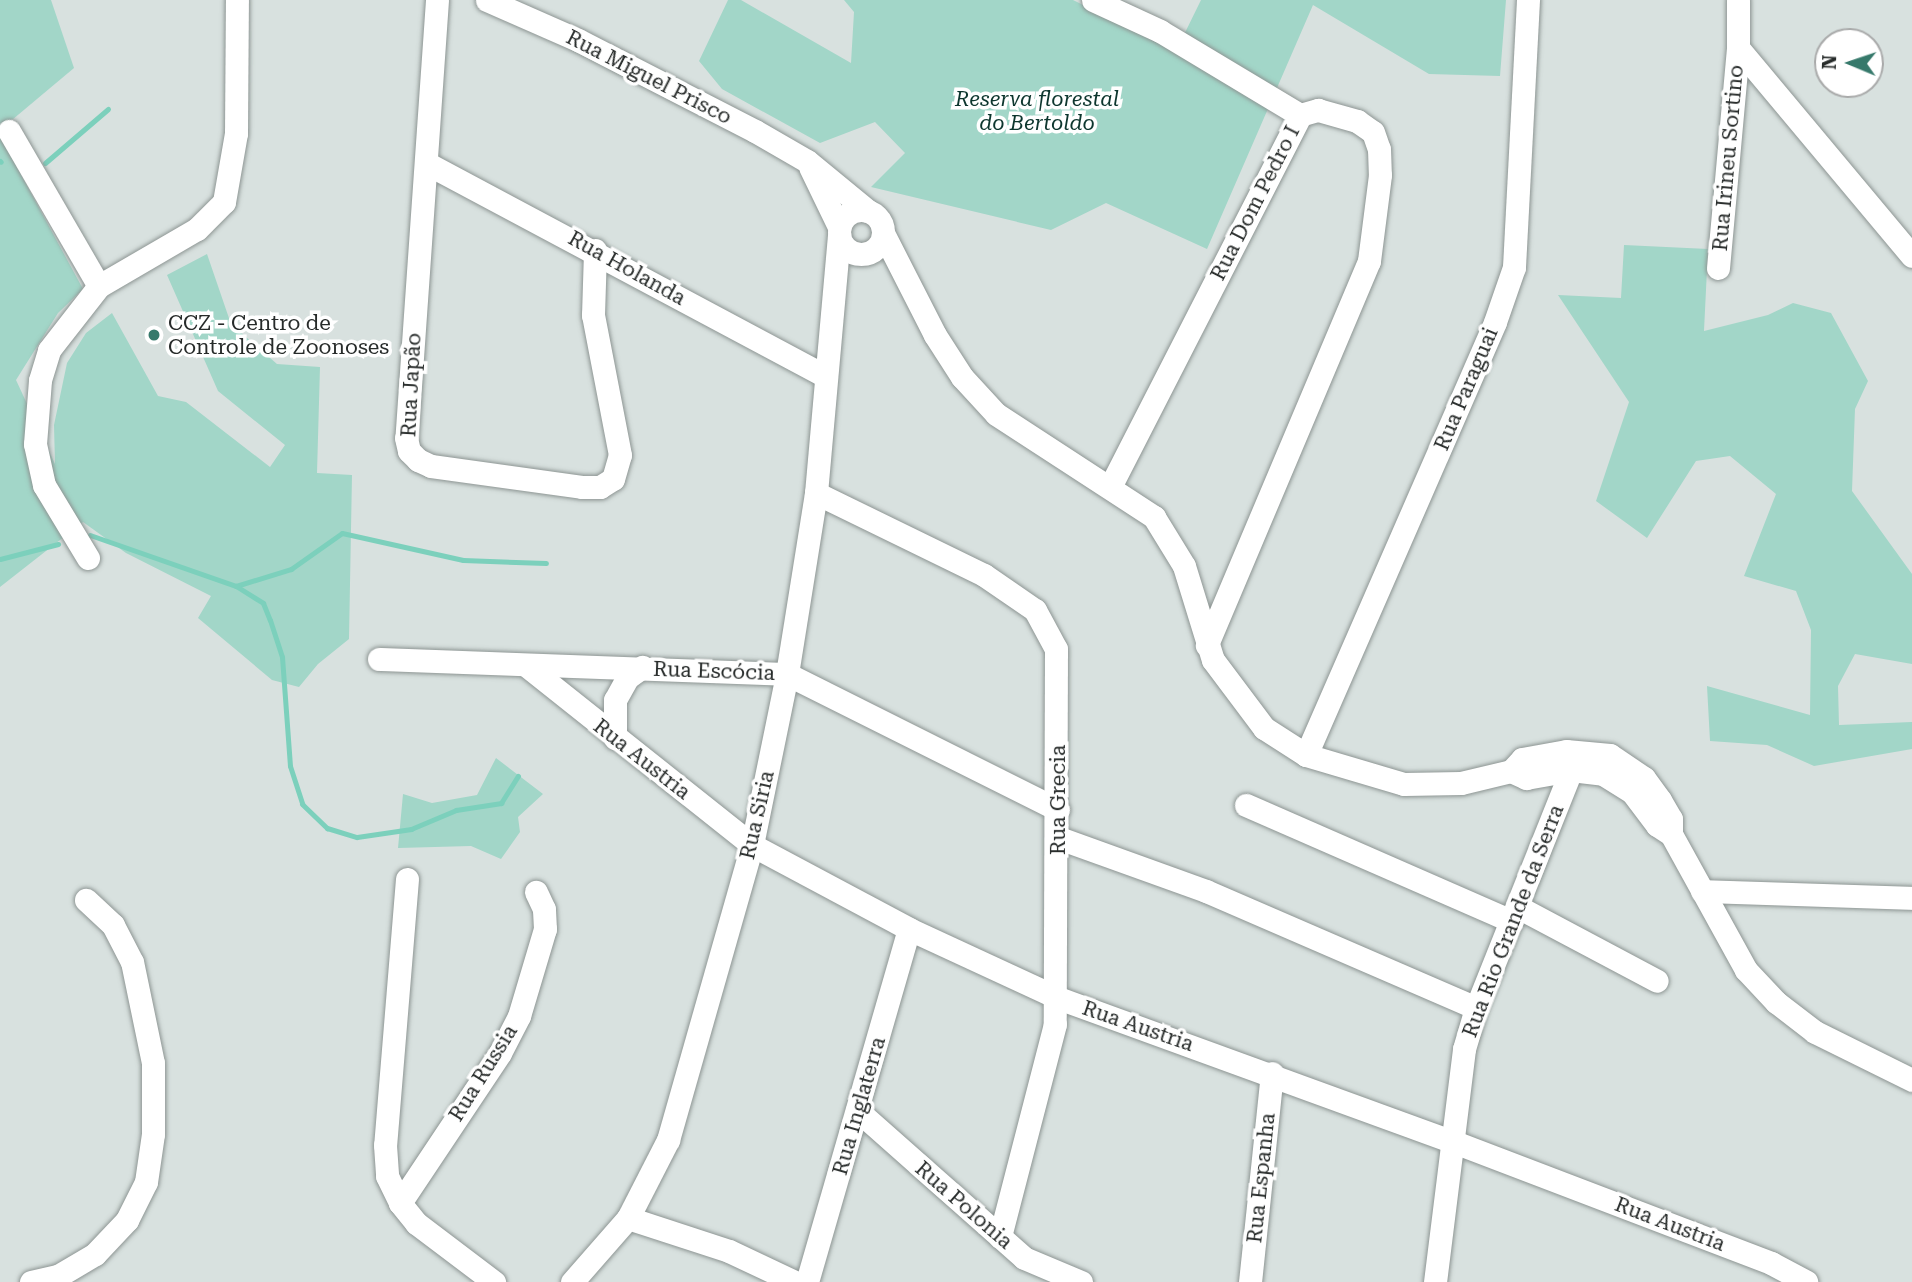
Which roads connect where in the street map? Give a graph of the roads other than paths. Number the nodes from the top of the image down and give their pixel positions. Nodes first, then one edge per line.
1 (237, 0) edge
2 (437, 0) edge
3 (487, 0) edge
4 (1093, 0) edge
5 (1528, 0) edge
6 (1738, 0) edge
7 (1738, 48) junction
8 (1300, 115) junction
9 (9, 131) dead end
10 (807, 161) junction
11 (428, 164) junction
12 (868, 211) junction
13 (1904, 230) edge
14 (839, 231) junction
15 (883, 233) junction
16 (595, 250) junction
17 (863, 255) junction
18 (1912, 256) edge
19 (1718, 268) dead end
20 (99, 286) junction
21 (912, 293) junction
22 (831, 311) junction
23 (825, 376) junction
24 (1110, 487) junction
25 (816, 493) junction
26 (88, 558) dead end
27 (1237, 579) junction
28 (1192, 593) junction
29 (1207, 645) junction
30 (379, 659) dead end
31 (527, 666) junction
32 (642, 667) junction
33 (590, 669) junction
34 (787, 674) junction
35 (579, 710) junction
36 (615, 738) junction
37 (1306, 755) junction
38 (1571, 770) junction
39 (1511, 771) junction
40 (1246, 805) dead end
41 (1058, 810) junction
42 (1671, 834) junction
43 (1059, 838) junction
44 (752, 845) junction
45 (407, 879) dead end
46 (1702, 891) junction
47 (536, 892) dead end
48 (1912, 898) edge
49 (86, 900) dead end
50 (1515, 914) junction
51 (909, 929) junction
52 (1657, 981) dead end
53 (1058, 998) junction
54 (1476, 1008) junction
55 (1272, 1073) junction
56 (1912, 1080) edge
57 (858, 1110) junction
58 (1449, 1140) junction
59 (400, 1203) junction
60 (628, 1218) junction
61 (1000, 1237) junction
62 (31, 1282) edge
63 (494, 1282) edge
64 (572, 1282) edge
65 (795, 1282) edge
66 (807, 1282) edge
67 (1081, 1282) edge
68 (1250, 1282) edge
69 (1435, 1282) edge
70 (1806, 1282) edge

1 - 20 street
2 - 11 street, Rua Japão
3 - 10 street, Rua Miguel Prisco
4 - 8 street
5 - 37 street, Rua Paraguai
6 - 7 street, Rua Irineu Sortino
7 - 13 street
7 - 19 street, Rua Irineu Sortino
8 - 24 street, Rua Dom Pedro I
8 - 27 street, Rua Dom Pedro I
9 - 20 street
10 - 12 street, Rua Miguel Prisco
10 - 14 street, Rua Miguel Prisco
11 - 16 street, Rua Holanda
11 - 16 street, Rua Japão
12 - 14 street
12 - 15 street, Rua Miguel Prisco
13 - 18 street
14 - 17 street, Rua Miguel Prisco
14 - 22 street, Rua Siria
15 - 17 street
15 - 21 street, Rua Miguel Prisco
16 - 23 street, Rua Holanda
17 - 21 street, Rua Miguel Prisco
17 - 22 street, Rua Siria
20 - 26 street
21 - 24 street, Rua Miguel Prisco
22 - 23 street, Rua Siria
23 - 25 street, Rua Siria
24 - 28 street, Rua Miguel Prisco
25 - 34 street, Rua Siria
25 - 41 street, Rua Grecia
27 - 28 street
27 - 29 street, Rua Dom Pedro I
28 - 29 street, Rua Miguel Prisco
29 - 37 street, Rua Miguel Prisco
30 - 31 street, Rua Escócia
31 - 33 street, Rua Escócia
31 - 35 street, Rua Austria
32 - 33 street, Rua Escócia
32 - 34 street, Rua Escócia
32 - 36 street
33 - 35 street
34 - 41 street, Rua Escócia
34 - 44 street, Rua Siria
35 - 36 street, Rua Austria
36 - 44 street, Rua Austria
37 - 39 street, Rua Miguel Prisco
38 - 39 street, Rua Miguel Prisco
38 - 42 street, Rua Miguel Prisco
38 - 50 street, Rua Rio Grande da Serra
39 - 42 street, Rua Miguel Prisco
40 - 50 street
41 - 43 street, Rua Grecia
42 - 46 street, Rua Miguel Prisco
43 - 53 street, Rua Grecia
43 - 54 street
44 - 51 street, Rua Austria
44 - 60 street, Rua Siria
45 - 59 street
46 - 48 street
46 - 56 street, Rua Miguel Prisco
47 - 59 street, Rua Russia
49 - 62 street
50 - 52 street
50 - 54 street, Rua Rio Grande da Serra
51 - 53 street, Rua Austria
51 - 57 street, Rua Inglaterra
53 - 55 street, Rua Austria
53 - 61 street, Rua Grecia
54 - 58 street, Rua Rio Grande da Serra
55 - 58 street, Rua Austria
55 - 68 street, Rua Espanha
57 - 61 street, Rua Polonia
57 - 66 street, Rua Inglaterra
58 - 69 street, Rua Rio Grande da Serra
58 - 70 street, Rua Austria
59 - 63 street
60 - 64 street, Rua Siria
60 - 65 street
61 - 67 street, Rua Polonia

